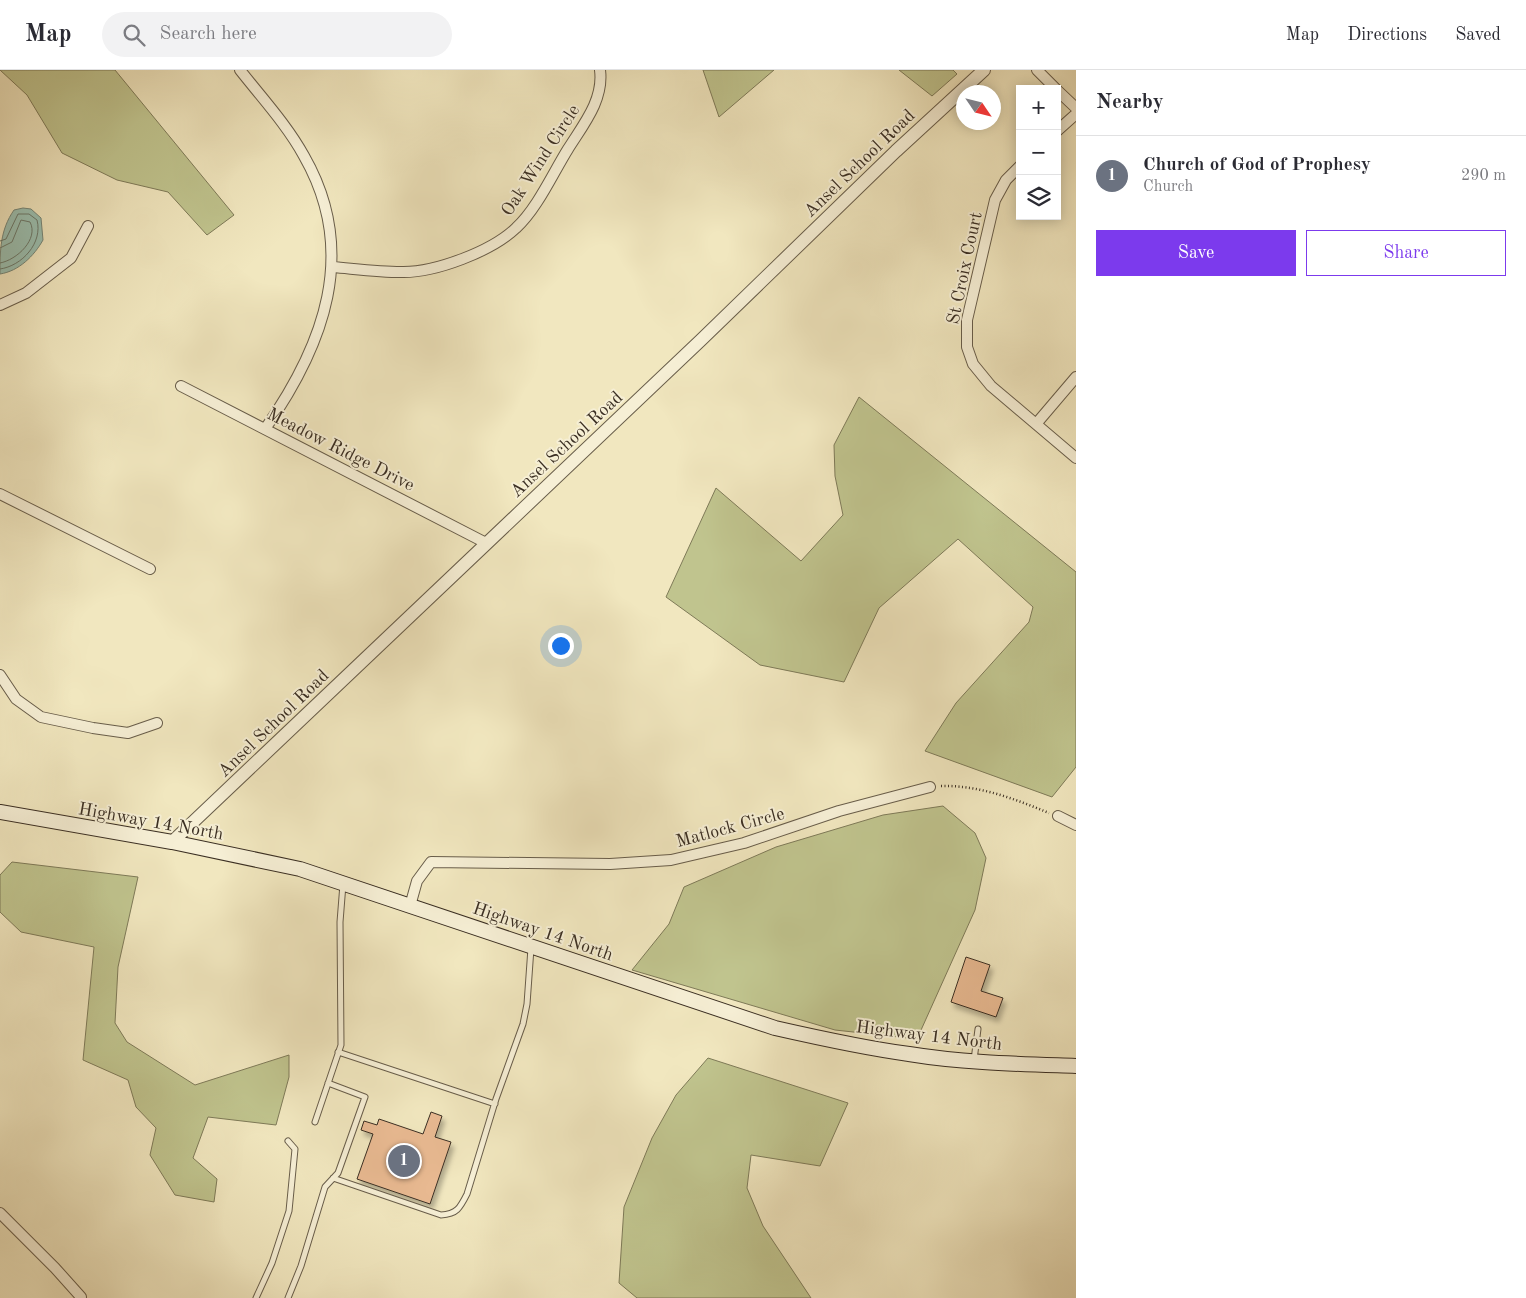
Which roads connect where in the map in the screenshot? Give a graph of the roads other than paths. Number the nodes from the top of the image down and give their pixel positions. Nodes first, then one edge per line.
1 (240, 70) edge
2 (600, 70) edge
3 (984, 70) edge
4 (1038, 70) edge
5 (1053, 85) edge
6 (1061, 93) edge
7 (1076, 108) edge
8 (1076, 114) edge
9 (1058, 130) edge
10 (1016, 170) edge
11 (88, 226) dead end
12 (333, 267) junction
13 (0, 304) edge
14 (1076, 377) edge
15 (181, 386) dead end
16 (1036, 424) junction
17 (265, 428) junction
18 (1076, 458) edge
19 (0, 494) edge
20 (486, 543) junction
21 (150, 569) dead end
22 (0, 675) edge
23 (157, 723) dead end
24 (930, 787) road end
25 (0, 812) edge
26 (1058, 816) road end
27 (1076, 825) edge
28 (172, 842) junction
29 (343, 884) junction
30 (410, 906) junction
31 (531, 947) junction
32 (978, 1029) dead end
33 (338, 1052) junction
34 (974, 1061) junction
35 (1076, 1066) edge
36 (328, 1083) junction
37 (495, 1104) junction
38 (315, 1122) dead end
39 (288, 1141) dead end
40 (334, 1178) junction
41 (0, 1213) edge
42 (82, 1298) edge
43 (256, 1298) edge
44 (288, 1298) edge

1 - 12 street
2 - 12 street, Oak Wind Circle
3 - 20 street, Ansel School Road
4 - 5 street
6 - 7 street
8 - 9 street
10 - 16 street, St Croix Court
11 - 13 street
12 - 17 street
14 - 16 street
15 - 17 street, Meadow Ridge Drive
16 - 18 street, St Croix Court
17 - 20 street, Meadow Ridge Drive
19 - 21 street
20 - 28 street, Ansel School Road
22 - 23 street
24 - 30 street, Matlock Circle
25 - 28 main road, Highway 14 North
26 - 27 street
28 - 29 main road, Highway 14 North
29 - 30 main road, Highway 14 North
29 - 33 lane
30 - 31 main road, Highway 14 North
31 - 34 main road, Highway 14 North
31 - 37 lane
32 - 34 lane
33 - 36 lane
33 - 37 lane
34 - 35 main road, Highway 14 North
36 - 38 lane
36 - 40 lane
37 - 40 lane
39 - 43 lane
40 - 44 lane
41 - 42 street

